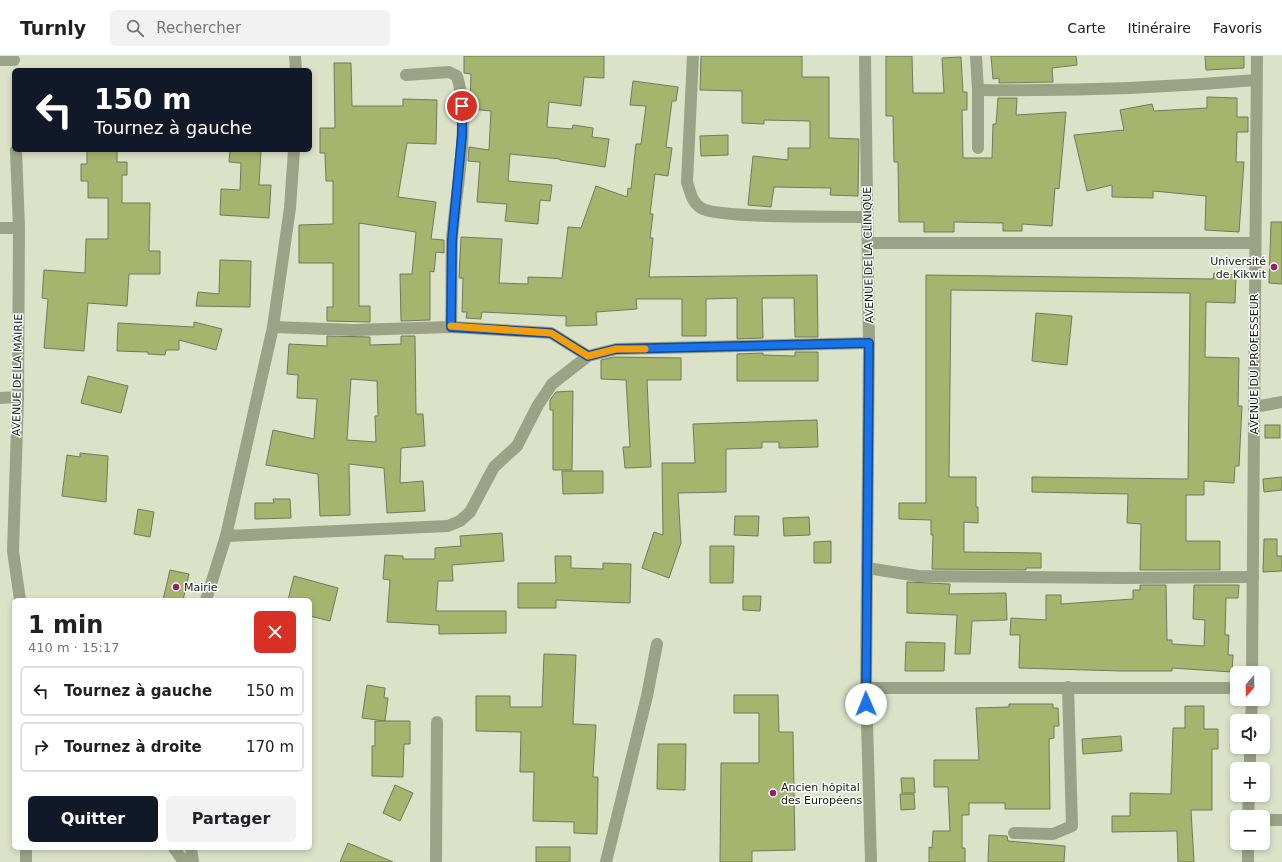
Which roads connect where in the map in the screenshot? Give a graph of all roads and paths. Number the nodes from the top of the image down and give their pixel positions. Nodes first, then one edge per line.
1 (295, 56) edge
2 (694, 56) edge
3 (865, 56) edge
4 (976, 56) edge
5 (1257, 56) edge
6 (0, 60) edge
7 (14, 62) edge
8 (296, 68) edge
9 (406, 75) dead end
10 (1256, 80) junction
11 (978, 90) junction
12 (978, 148) dead end
13 (16, 152) edge
14 (294, 152) edge
15 (867, 217) junction
16 (0, 228) edge
17 (18, 228) junction
18 (868, 243) junction
19 (1255, 243) junction
20 (273, 327) junction
21 (451, 327) junction
22 (869, 343) junction
23 (588, 356) junction
24 (18, 397) junction
25 (0, 398) edge
26 (1282, 402) edge
27 (1254, 407) junction
28 (226, 536) junction
29 (867, 568) junction
30 (1253, 577) junction
31 (20, 598) edge
32 (207, 598) edge
33 (657, 644) dead end
34 (1252, 666) edge
35 (1068, 687) junction
36 (866, 688) junction
37 (1230, 688) edge
38 (438, 722) dead end
39 (1270, 820) edge
40 (1282, 820) edge
41 (1014, 833) dead end
42 (26, 850) edge
43 (175, 850) edge
44 (191, 850) edge
45 (1248, 850) edge
46 (26, 862) edge
47 (184, 862) edge
48 (194, 862) edge
49 (436, 862) edge
50 (606, 862) edge
51 (871, 862) edge
52 (1248, 862) edge

1 - 8 street
2 - 15 street
3 - 15 street, AVENUE DE LA CLINIQUE
4 - 11 street
5 - 10 street, AVENUE DU PROFESSEUR
6 - 7 street
9 - 21 street
10 - 11 street
10 - 19 street, AVENUE DU PROFESSEUR
11 - 12 street
13 - 17 street, AVENUE DE LA MAIRIE
14 - 20 street
15 - 18 street, AVENUE DE LA CLINIQUE
16 - 17 street
17 - 24 street, AVENUE DE LA MAIRIE
18 - 19 street
18 - 22 street, AVENUE DE LA CLINIQUE
19 - 27 street, AVENUE DU PROFESSEUR
20 - 21 street
20 - 28 street
21 - 23 street
22 - 23 street
22 - 29 street, AVENUE DE LA CLINIQUE
23 - 28 street
24 - 25 street
24 - 31 street, AVENUE DE LA MAIRIE
26 - 27 street
27 - 30 street, AVENUE DU PROFESSEUR
28 - 32 street
29 - 30 street
29 - 36 street, AVENUE DE LA CLINIQUE
30 - 34 street, AVENUE DU PROFESSEUR
33 - 50 street
35 - 36 street
35 - 37 street
35 - 41 street
36 - 51 street, AVENUE DE LA CLINIQUE
38 - 49 street
39 - 40 street
42 - 46 street
43 - 47 street
44 - 48 street
45 - 52 street

